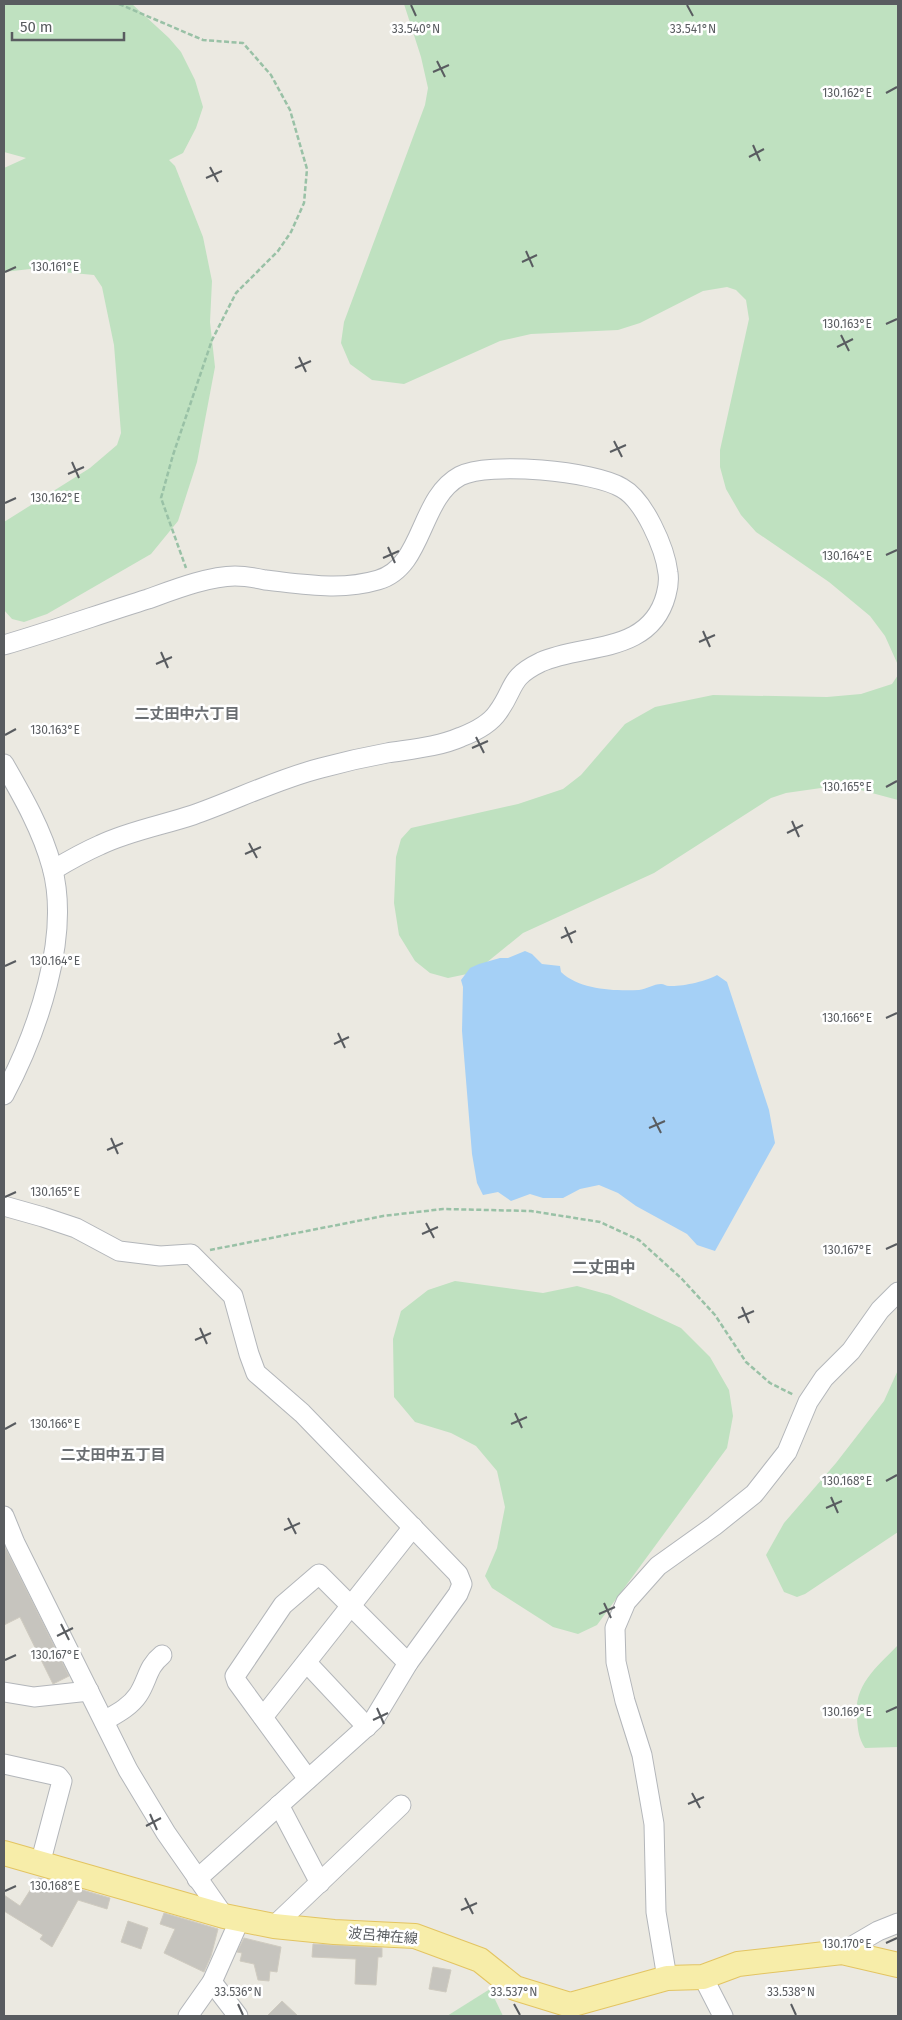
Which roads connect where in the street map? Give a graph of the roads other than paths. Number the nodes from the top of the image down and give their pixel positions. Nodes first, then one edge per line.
1 (4, 645) edge
2 (4, 764) edge
3 (53, 870) junction
4 (4, 1095) edge
5 (4, 1206) edge
6 (898, 1292) edge
7 (5, 1522) edge
8 (413, 1527) junction
9 (352, 1606) junction
10 (162, 1655) dead end
11 (307, 1662) junction
12 (408, 1663) junction
13 (89, 1691) junction
14 (4, 1692) edge
15 (263, 1717) junction
16 (104, 1721) junction
17 (368, 1726) junction
18 (4, 1764) edge
19 (308, 1779) junction
20 (279, 1805) junction
21 (401, 1805) dead end
22 (4, 1853) edge
23 (40, 1864) junction
24 (197, 1879) junction
25 (320, 1883) junction
26 (232, 1917) junction
27 (898, 1923) edge
28 (274, 1926) junction
29 (842, 1952) junction
30 (898, 1964) edge
31 (702, 1977) junction
32 (667, 1978) junction
33 (212, 1982) junction
34 (569, 2011) edge
35 (188, 2016) edge
36 (238, 2016) edge
37 (723, 2016) edge

1 - 3 street
2 - 3 street
3 - 4 street
5 - 8 street
6 - 32 street
7 - 13 street
8 - 9 street
8 - 12 street
9 - 11 street
9 - 12 street
9 - 15 street
10 - 16 street
11 - 15 street
11 - 17 street
12 - 17 street
13 - 14 street
13 - 16 street
15 - 19 street
16 - 24 street
17 - 19 street
18 - 23 street
19 - 20 street
20 - 24 street
20 - 25 street
21 - 25 street
22 - 23 main road, 波呂神在線
23 - 26 main road, 波呂神在線
24 - 26 street
25 - 28 street
26 - 28 main road, 波呂神在線
26 - 33 street
27 - 29 street
28 - 34 main road, 波呂神在線
29 - 30 main road, 波呂神在線
29 - 31 main road, 波呂神在線
31 - 32 main road, 波呂神在線
31 - 37 street
32 - 34 main road, 波呂神在線
33 - 35 street
33 - 36 street

